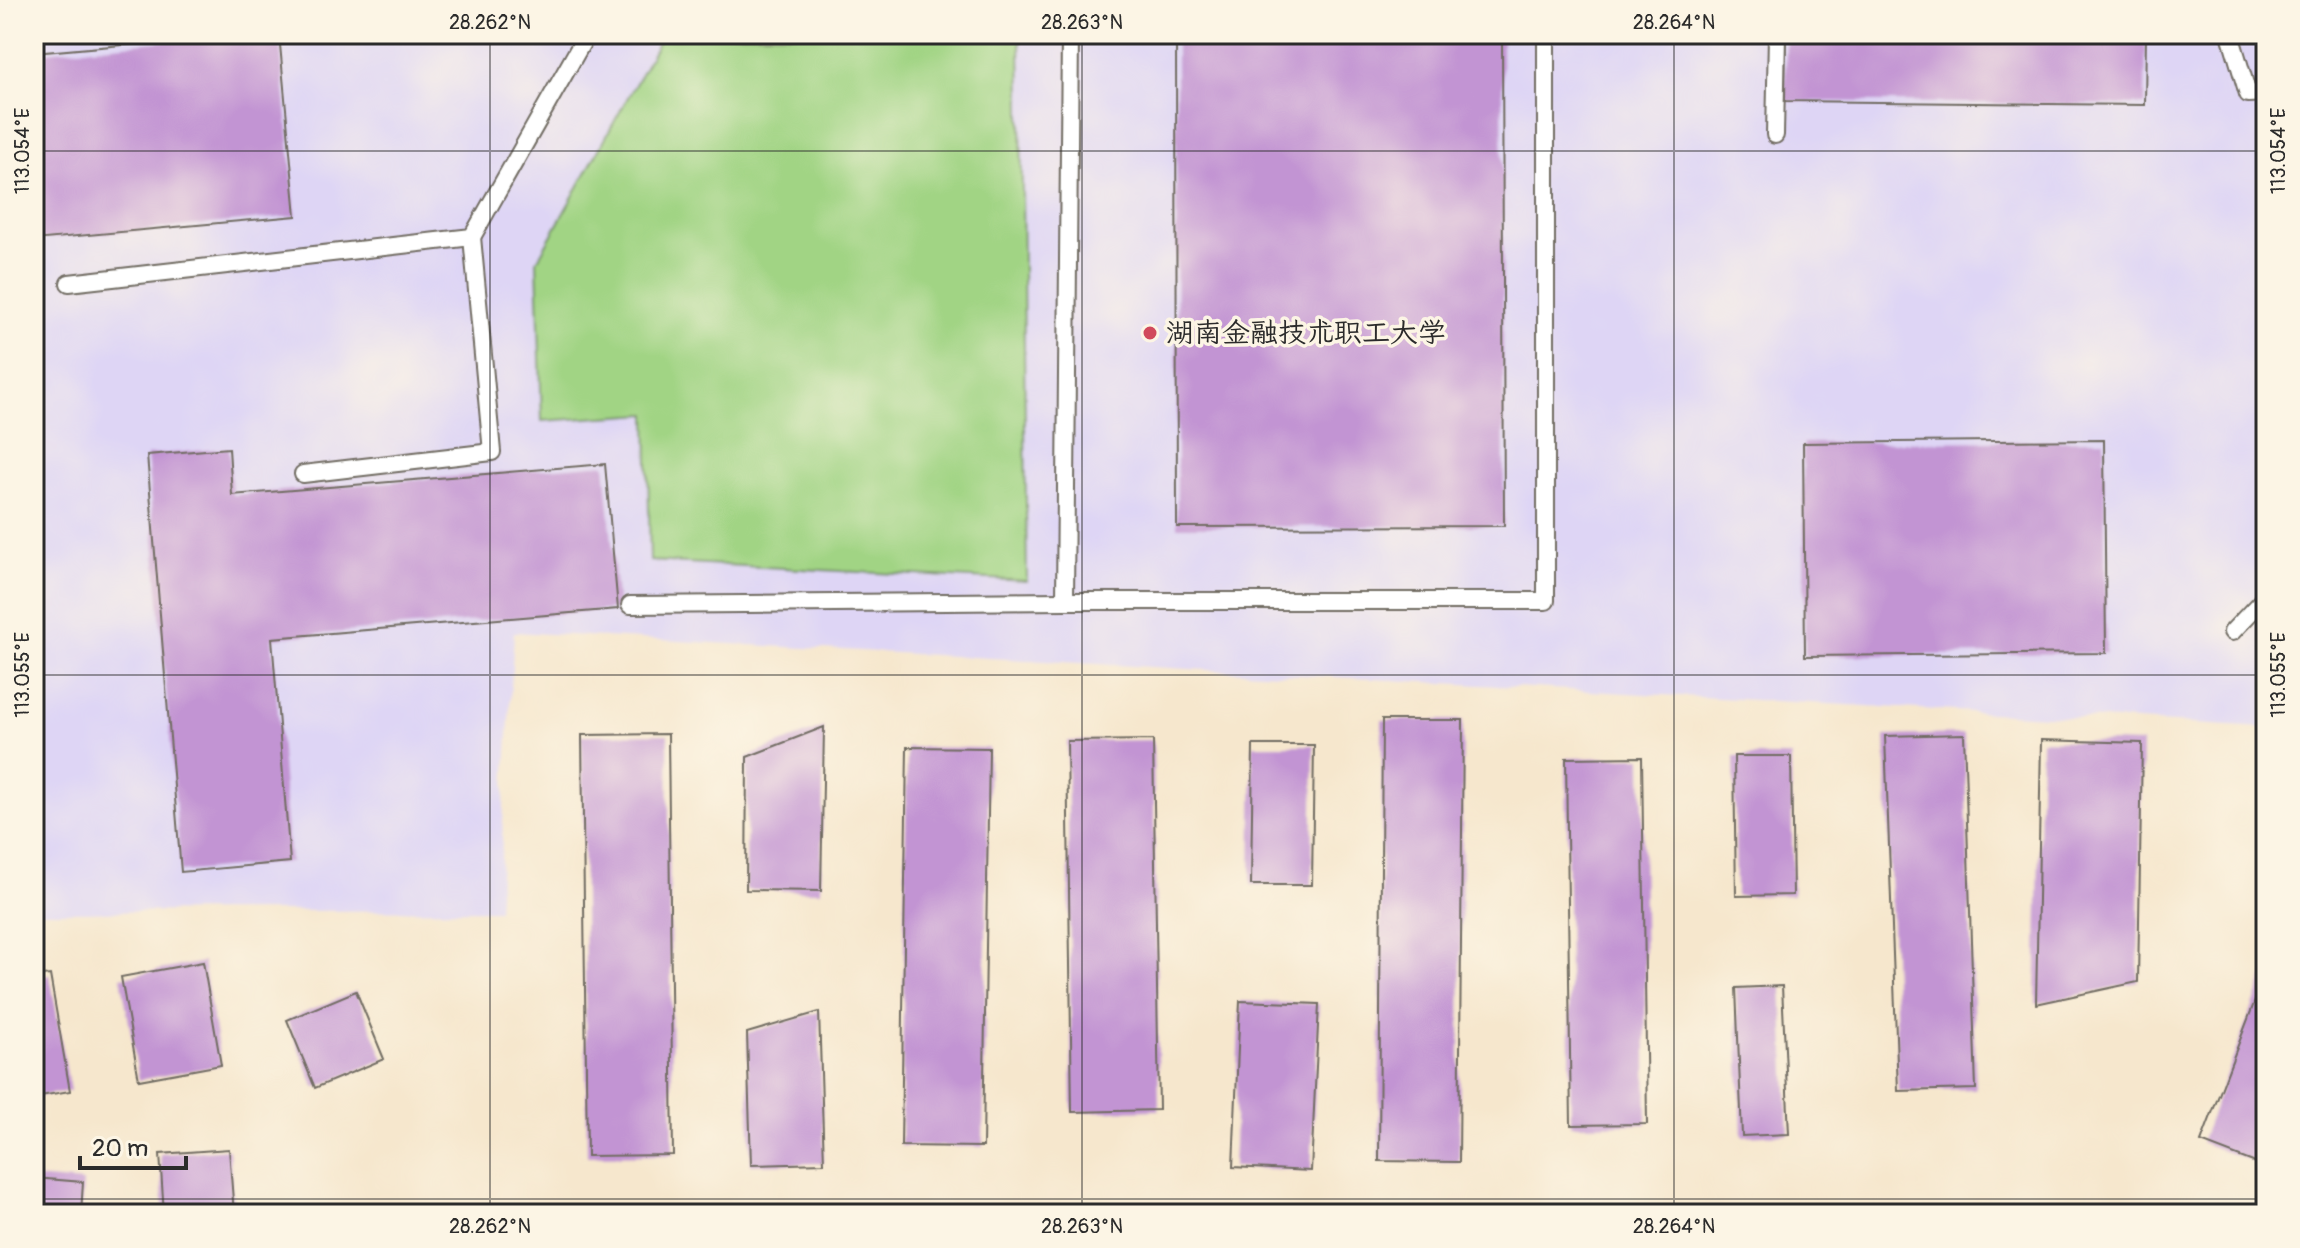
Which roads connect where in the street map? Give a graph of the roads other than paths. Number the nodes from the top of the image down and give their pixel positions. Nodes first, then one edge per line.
1 (587, 34) edge
2 (1070, 34) edge
3 (1546, 34) edge
4 (1777, 34) edge
5 (2230, 34) edge
6 (2266, 93) edge
7 (1775, 135) dead end
8 (472, 237) junction
9 (69, 283) dead end
10 (303, 474) dead end
11 (2266, 596) edge
12 (1065, 601) junction
13 (630, 605) dead end
14 (2232, 632) dead end

1 - 8 lane
2 - 12 lane
3 - 12 lane
4 - 7 lane
5 - 6 lane
8 - 9 lane
8 - 10 lane
11 - 14 lane
12 - 13 lane

